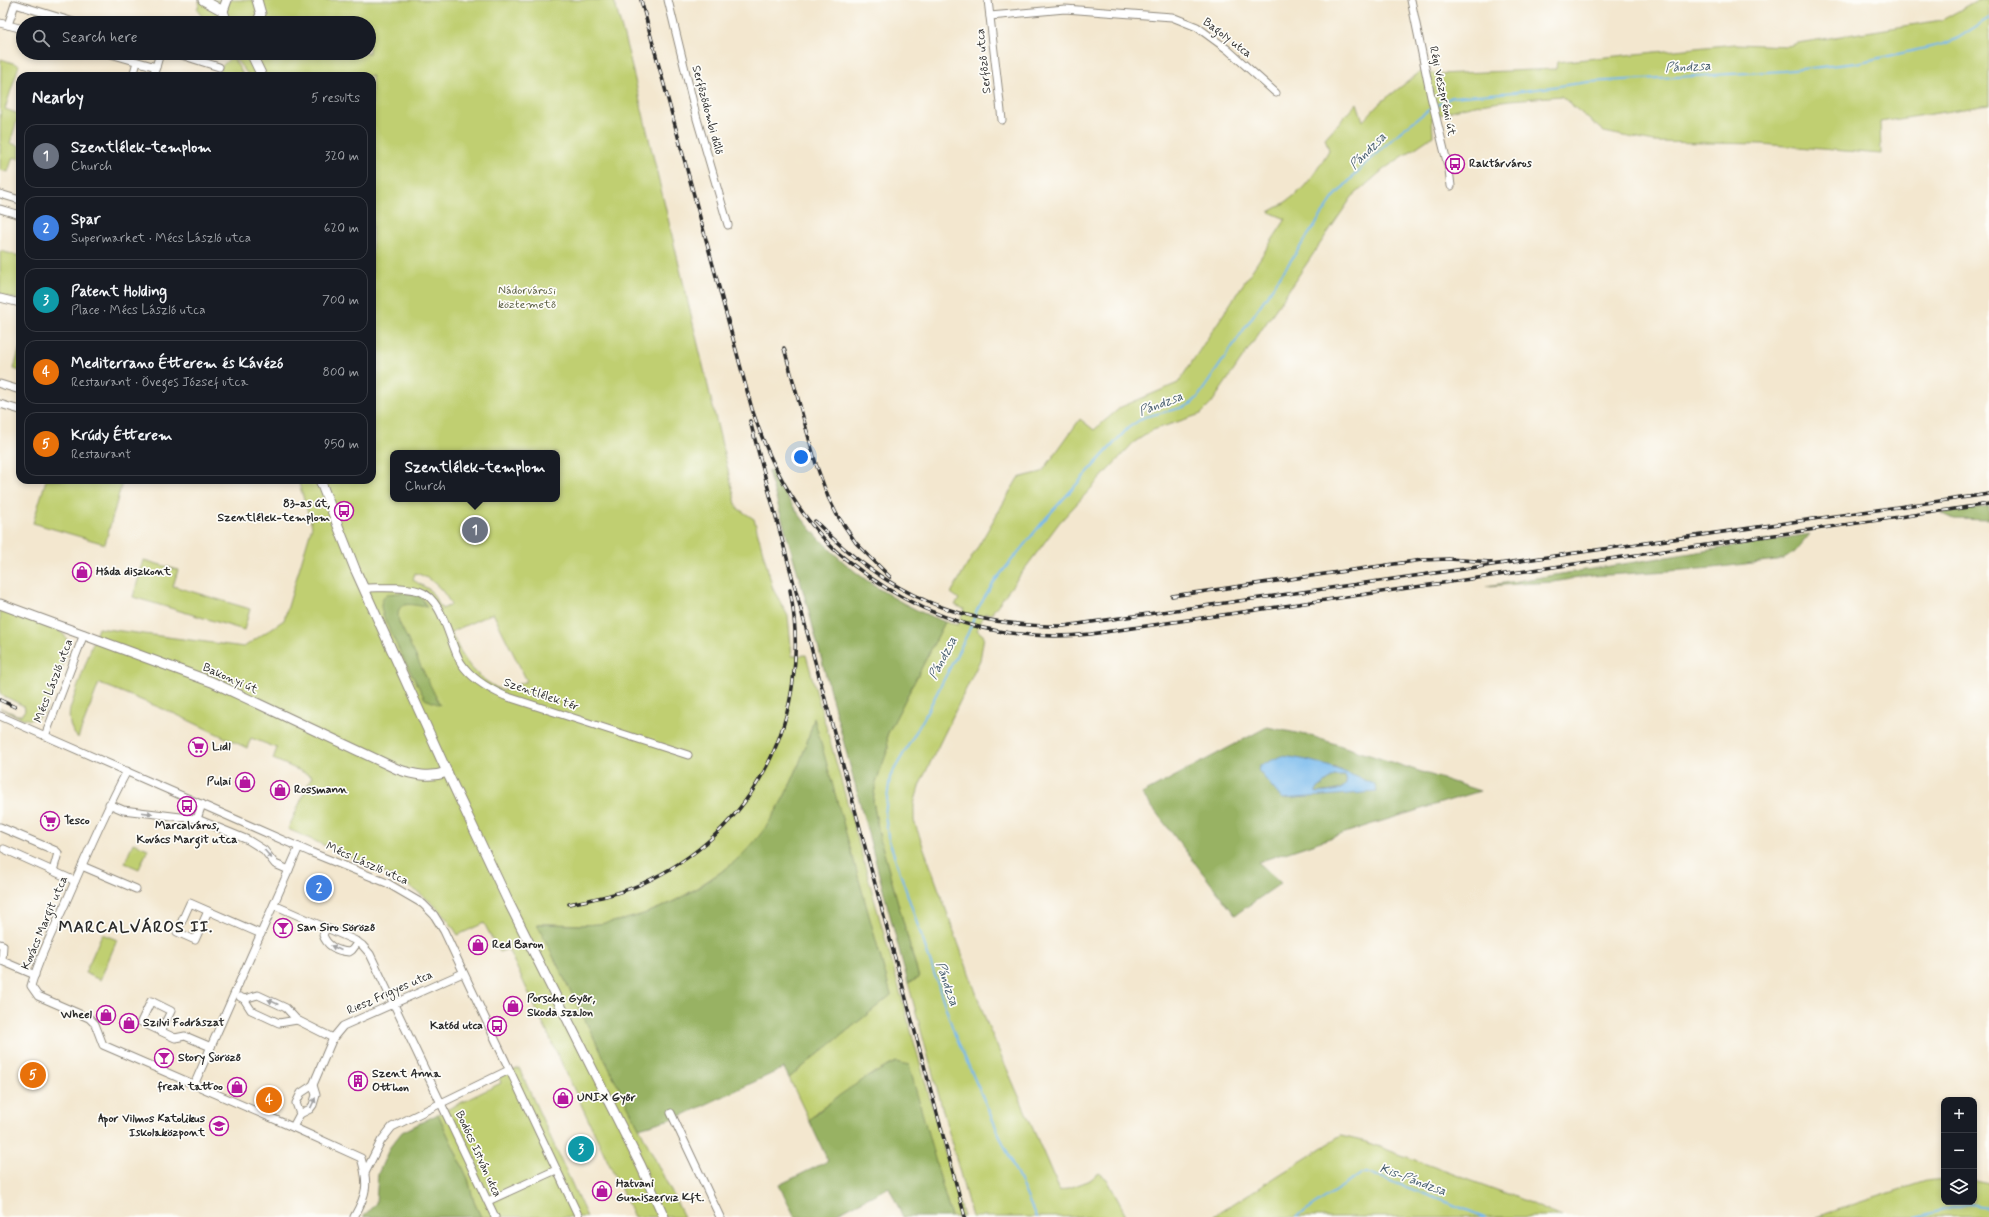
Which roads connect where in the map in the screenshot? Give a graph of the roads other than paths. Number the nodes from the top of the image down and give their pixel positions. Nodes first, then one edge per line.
1 (203, 0) edge
2 (227, 0) edge
3 (257, 0) edge
4 (668, 0) edge
5 (988, 0) edge
6 (1411, 0) edge
7 (223, 11) junction
8 (54, 16) edge
9 (225, 16) edge
10 (260, 16) edge
11 (990, 16) junction
12 (0, 22) edge
13 (8, 25) junction
14 (16, 27) edge
15 (130, 60) edge
16 (158, 60) edge
17 (196, 60) edge
18 (254, 60) edge
19 (259, 60) edge
20 (137, 62) junction
21 (156, 67) junction
22 (219, 67) dead end
23 (134, 72) edge
24 (154, 72) edge
25 (260, 72) edge
26 (261, 72) edge
27 (1276, 93) dead end
28 (1002, 120) dead end
29 (1451, 186) dead end
30 (0, 194) edge
31 (16, 199) edge
32 (0, 209) edge
33 (16, 214) edge
34 (728, 225) dead end
35 (0, 298) edge
36 (16, 302) edge
37 (0, 384) edge
38 (16, 389) edge
39 (0, 404) edge
40 (16, 409) edge
41 (322, 484) edge
42 (364, 588) junction
43 (0, 604) edge
44 (84, 634) junction
45 (0, 716) edge
46 (45, 736) junction
47 (688, 755) dead end
48 (127, 771) junction
49 (447, 772) junction
50 (109, 804) junction
51 (202, 804) junction
52 (197, 819) junction
53 (0, 827) edge
54 (299, 847) junction
55 (4, 849) dead end
56 (82, 866) junction
57 (289, 870) junction
58 (53, 871) junction
59 (75, 881) junction
60 (136, 889) dead end
61 (274, 905) junction
62 (208, 911) junction
63 (326, 928) junction
64 (261, 934) junction
65 (358, 942) junction
66 (0, 944) edge
67 (463, 973) junction
68 (35, 975) junction
69 (235, 995) junction
70 (244, 999) junction
71 (393, 1003) junction
72 (297, 1020) junction
73 (161, 1031) junction
74 (333, 1038) junction
75 (211, 1047) junction
76 (509, 1070) junction
77 (194, 1085) junction
78 (313, 1085) junction
79 (441, 1101) junction
80 (671, 1113) dead end
81 (300, 1114) junction
82 (293, 1127) junction
83 (556, 1170) junction
84 (365, 1173) junction
85 (488, 1202) junction
86 (354, 1217) edge
87 (495, 1217) edge
88 (579, 1217) edge
89 (664, 1217) edge
90 (720, 1217) edge

1 - 7 main road
2 - 7 main road
3 - 10 main road
4 - 34 street, Serfőződombi dűlő
5 - 11 street, Serfőző utca
6 - 29 street, Régi Veszprémi út
7 - 9 main road
8 - 13 street
11 - 27 street, Bagoly utca
11 - 28 street, Serfőző utca
12 - 13 street
13 - 14 street
15 - 20 street
16 - 21 street
17 - 22 street
18 - 25 main road
19 - 26 main road
20 - 21 street
20 - 23 street
21 - 24 street
30 - 31 street
32 - 33 street
35 - 36 street
37 - 38 street
39 - 40 street
41 - 42 main road
42 - 47 street, Szentlélek tér
42 - 49 main road
43 - 44 main road, Bakonyi út
44 - 46 street, Mécs László utca
44 - 49 main road, Bakonyi út
45 - 46 street, Mécs László utca
46 - 48 street, Mécs László utca
48 - 50 street, Kovács Margit utca
48 - 51 street, Mécs László utca
49 - 89 main road
50 -> 52 street
50 - 56 street, Kovács Margit utca
51 - 52 street
51 - 54 street, Mécs László utca
52 -> 57 street
53 - 58 street
54 - 57 street
54 - 67 street, Mécs László utca
55 - 58 street
56 - 59 street, Kovács Margit utca
56 - 60 street, Kovács Margit utca
57 - 61 street
58 - 59 street
59 - 68 street, Kovács Margit utca
61 - 63 street
61 - 64 street
62 - 62 street
62 - 64 street
63 - 65 street
65 -> 63 street
64 - 69 street
65 - 71 street, Bodócs István utca
66 - 68 street
67 - 71 street, Riesz Frigyes utca
67 - 76 street, Mécs László utca
68 - 77 street, Kovács Margit utca
69 - 70 street
69 - 75 street
72 -> 70 street
70 - 72 street
71 - 74 street, Riesz Frigyes utca
71 - 79 street, Bodócs István utca
72 - 74 street
73 - 73 street
73 - 75 street
74 - 78 street, Riesz Frigyes utca
75 - 77 street
76 - 79 street
76 - 83 street, Mécs László utca
77 - 82 street
78 - 81 street, Riesz Frigyes utca
81 -> 78 street, Riesz Frigyes utca
79 - 84 street
79 - 85 street, Bodócs István utca
80 - 90 street
81 - 82 street, Riesz Frigyes utca
82 - 84 street
83 - 85 street
83 - 88 street, Mécs László utca
84 - 86 street
85 - 87 street, Bodócs István utca

